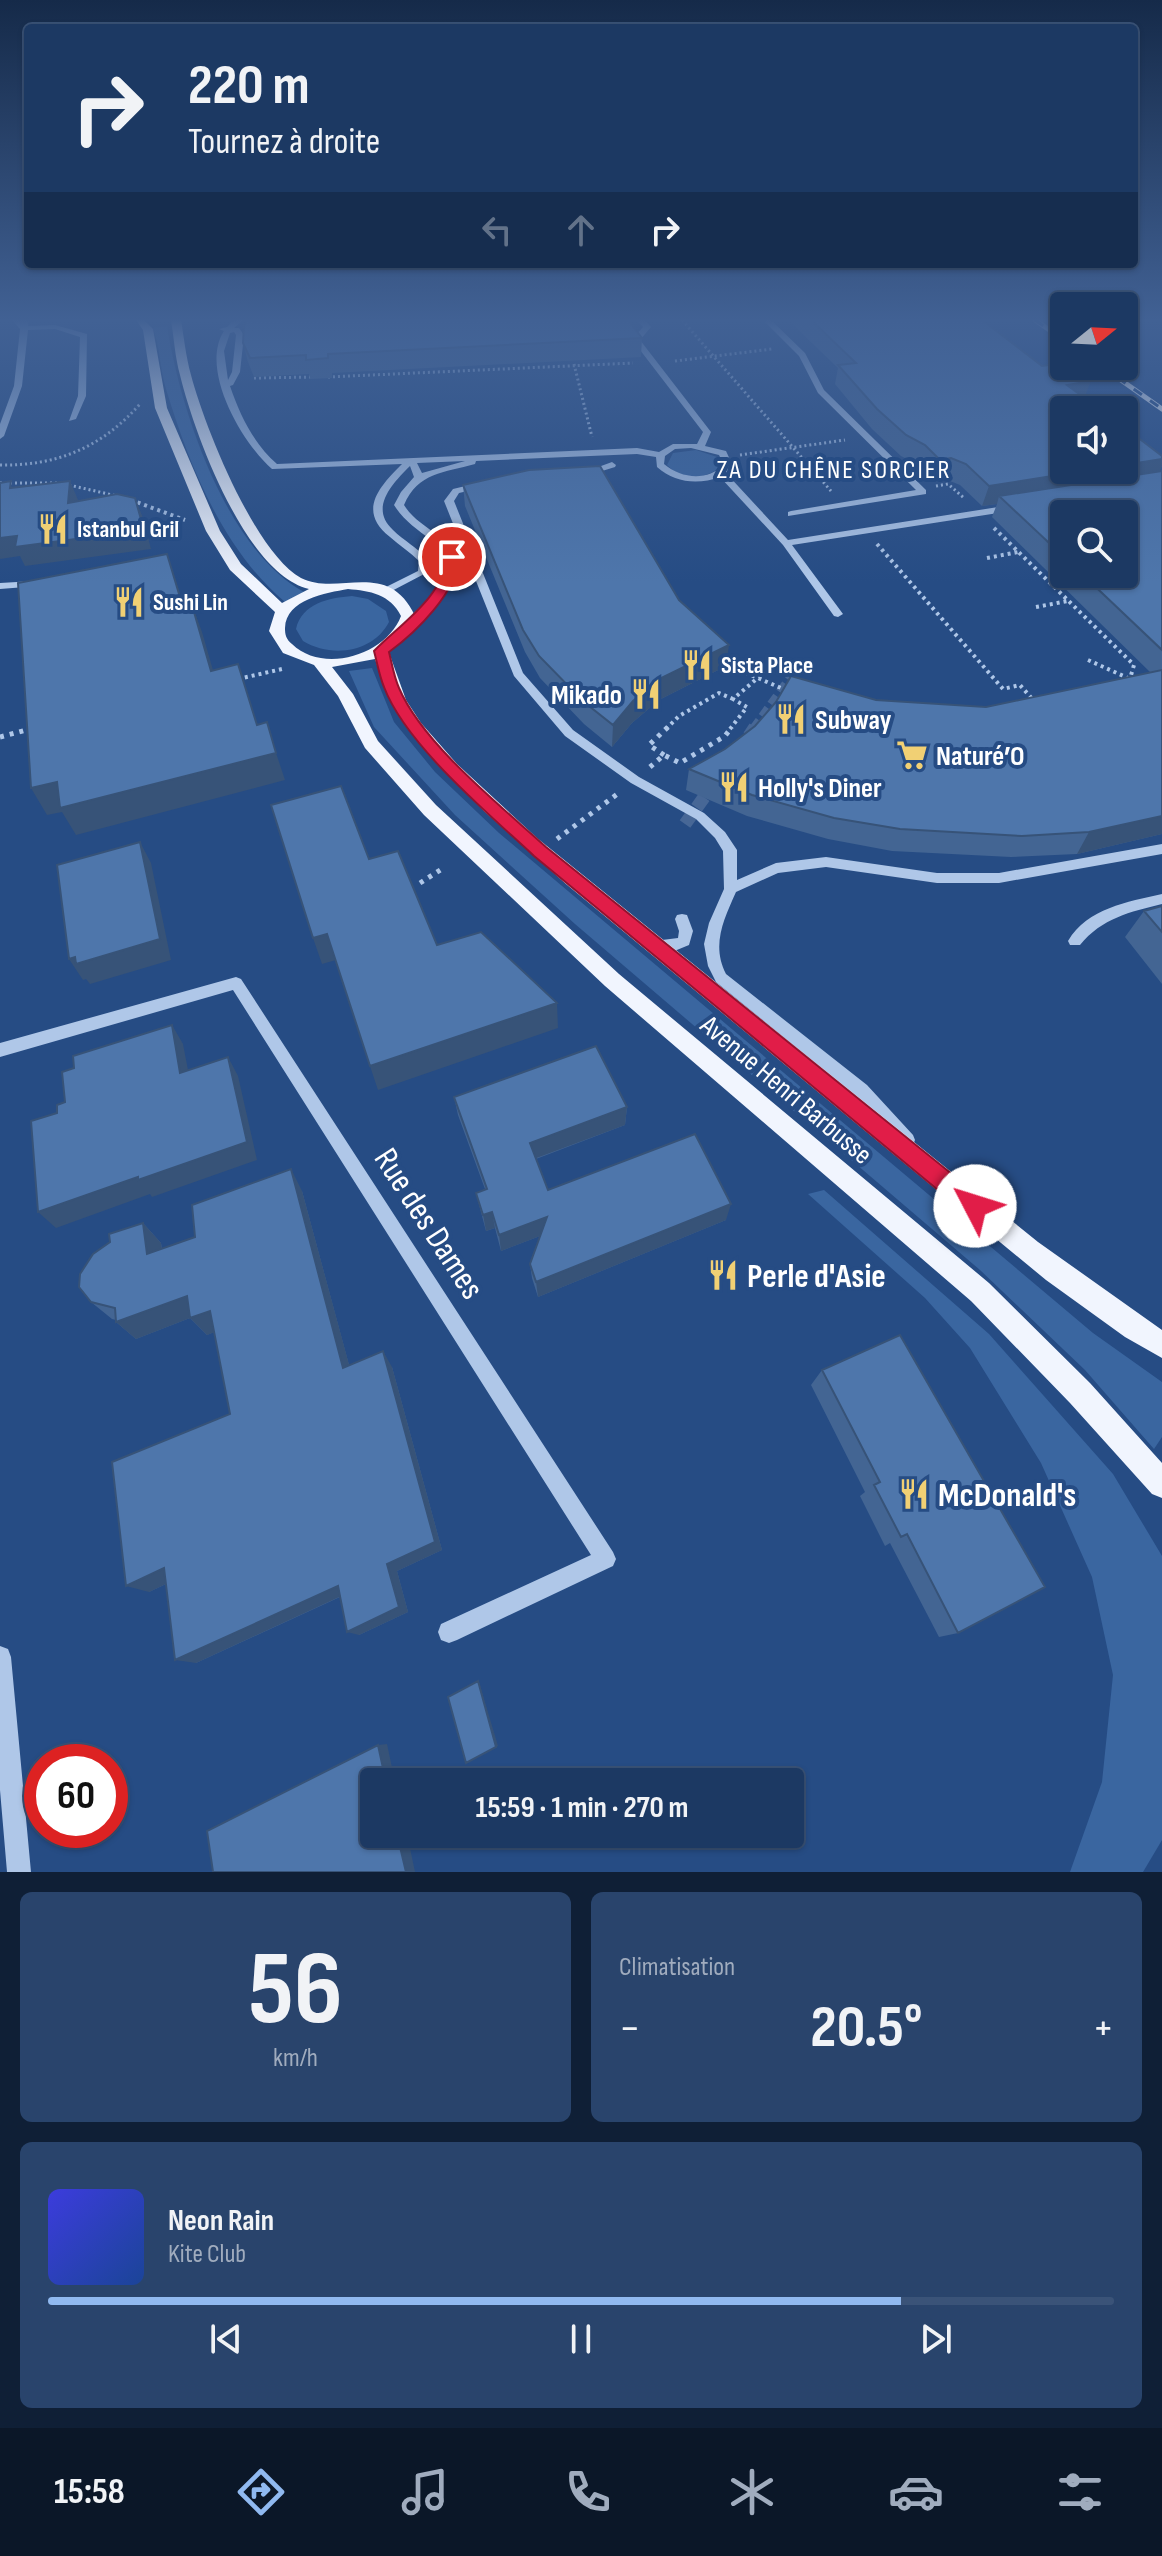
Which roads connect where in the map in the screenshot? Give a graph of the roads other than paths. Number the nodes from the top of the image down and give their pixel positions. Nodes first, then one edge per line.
1 (9, 407) edge
2 (77, 407) edge
3 (161, 407) edge
4 (196, 407) edge
5 (238, 407) edge
6 (688, 407) edge
7 (838, 407) edge
8 (72, 419) dead end
9 (1, 429) edge
10 (701, 445) junction
11 (661, 455) junction
12 (485, 459) junction
13 (411, 460) junction
14 (612, 465) dead end
15 (722, 474) junction
16 (566, 476) edge
17 (419, 477) junction
18 (491, 485) edge
19 (1025, 506) edge
20 (791, 514) dead end
21 (786, 543) junction
22 (45, 584) edge
23 (1, 587) edge
24 (327, 588) junction
25 (386, 591) junction
26 (283, 612) junction
27 (838, 614) dead end
28 (406, 626) junction
29 (381, 651) junction
30 (320, 662) junction
31 (1162, 849) edge
32 (731, 889) junction
33 (1162, 899) edge
34 (709, 941) junction
35 (1075, 941) dead end
36 (659, 945) junction
37 (0, 1050) edge
38 (951, 1187) junction
39 (1162, 1345) edge
40 (1162, 1484) edge
41 (449, 1632) dead end
42 (0, 1657) edge
43 (0, 1669) edge
44 (19, 1872) edge

1 - 9 street
2 - 8 street
3 - 26 main road
4 - 24 main road
5 - 13 street
6 - 10 street
7 - 20 street
10 - 11 street
10 - 15 street
11 - 12 street
11 - 15 street
12 - 13 street
12 - 17 street
13 - 17 street
13 - 25 street
14 - 16 street
15 - 21 street
17 - 28 street
18 - 32 street
19 - 21 street
21 - 27 street
22 - 23 street
24 - 25 main road
24 - 26 main road
25 - 28 main road
26 - 30 main road
28 - 29 main road
29 - 30 main road
29 - 36 main road, Avenue Henri Barbusse
30 - 40 main road, Avenue Henri Barbusse
31 - 32 street
32 - 34 street
33 - 35 street
34 - 36 street
34 - 38 street
36 - 38 main road, Avenue Henri Barbusse
37 - 41 street, Rue des Dames
38 - 39 main road, Avenue Henri Barbusse
42 - 43 street
43 - 44 street

